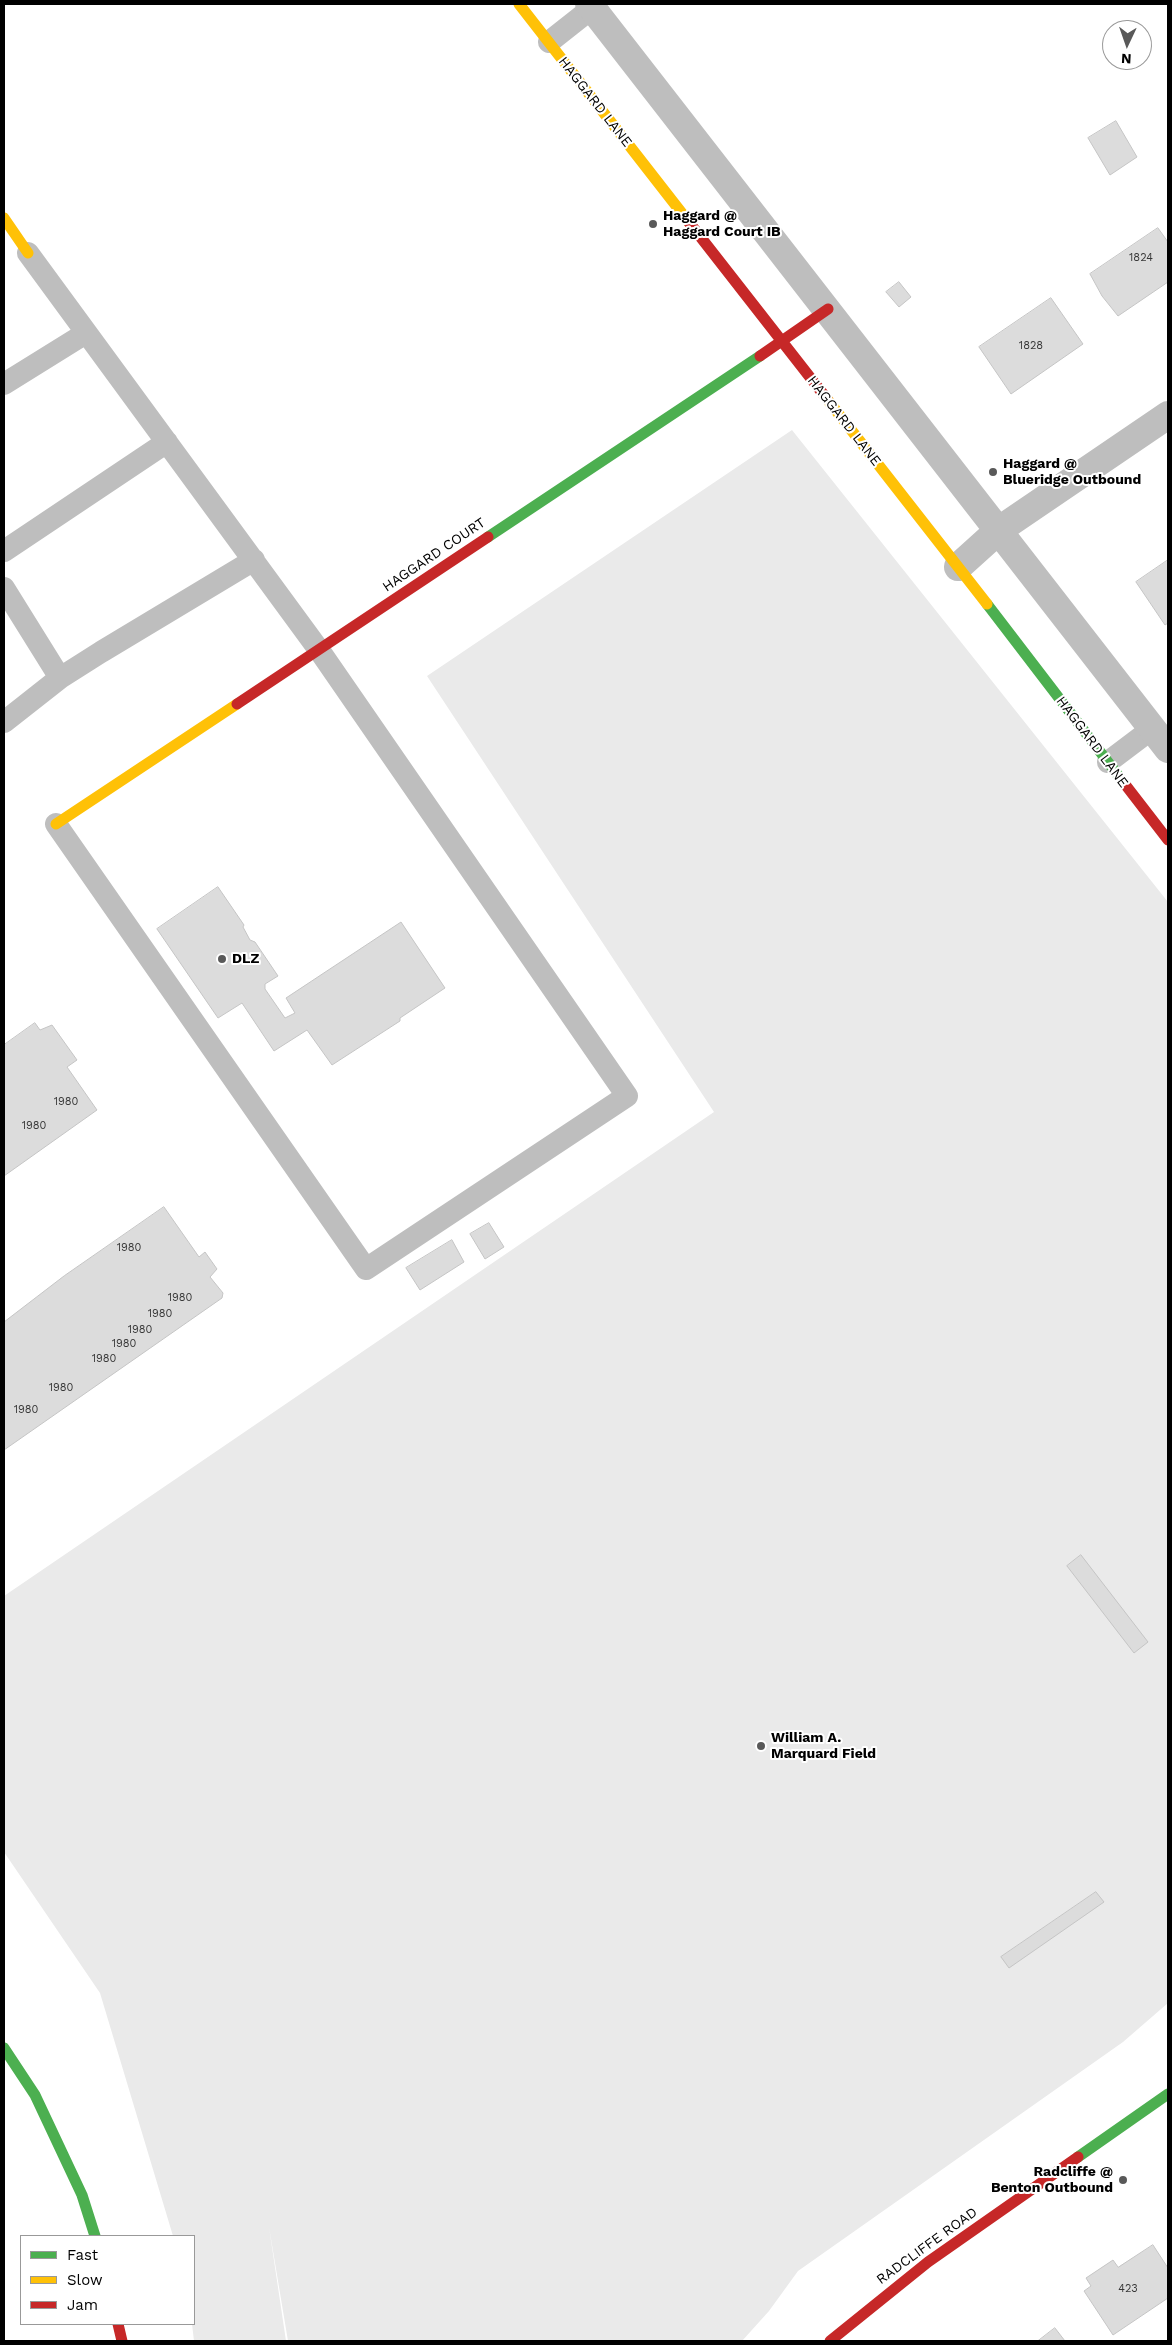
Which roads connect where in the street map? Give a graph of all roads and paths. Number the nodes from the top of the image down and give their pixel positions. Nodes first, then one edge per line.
1 (519, 4) edge
2 (591, 6) edge
3 (549, 42) junction
4 (4, 218) edge
5 (28, 253) joint
6 (828, 309) junction
7 (86, 333) junction
8 (782, 342) junction
9 (4, 384) edge
10 (1168, 415) edge
11 (167, 442) junction
12 (998, 530) junction
13 (4, 551) edge
14 (254, 560) junction
15 (958, 567) junction
16 (4, 588) edge
17 (319, 650) junction
18 (60, 678) junction
19 (4, 722) edge
20 (1160, 738) edge
21 (1108, 762) junction
22 (56, 824) joint
23 (1168, 840) edge
24 (4, 2048) edge
25 (1166, 2099) edge
26 (95, 2235) edge
27 (118, 2325) edge
28 (122, 2341) edge
29 (830, 2341) edge

1 - 3 main road, HAGGARD LANE
2 - 3 lane
2 - 6 street
3 - 8 main road, HAGGARD LANE
4 - 5 main road
5 - 7 lane
6 - 8 main road, HAGGARD COURT
6 - 12 street
7 - 9 lane
7 - 11 lane
8 - 15 main road, HAGGARD LANE
8 - 17 main road, HAGGARD COURT
10 - 12 street
11 - 13 lane
11 - 14 lane
12 - 15 street
12 - 20 street
14 - 17 lane
14 - 18 lane
15 - 21 main road, HAGGARD LANE
16 - 18 lane
17 - 22 main road, HAGGARD COURT
17 - 22 lane
18 - 19 lane
20 - 21 lane
21 - 23 main road, HAGGARD LANE
24 - 26 main road
25 - 29 main road, RADCLIFFE ROAD
27 - 28 main road

